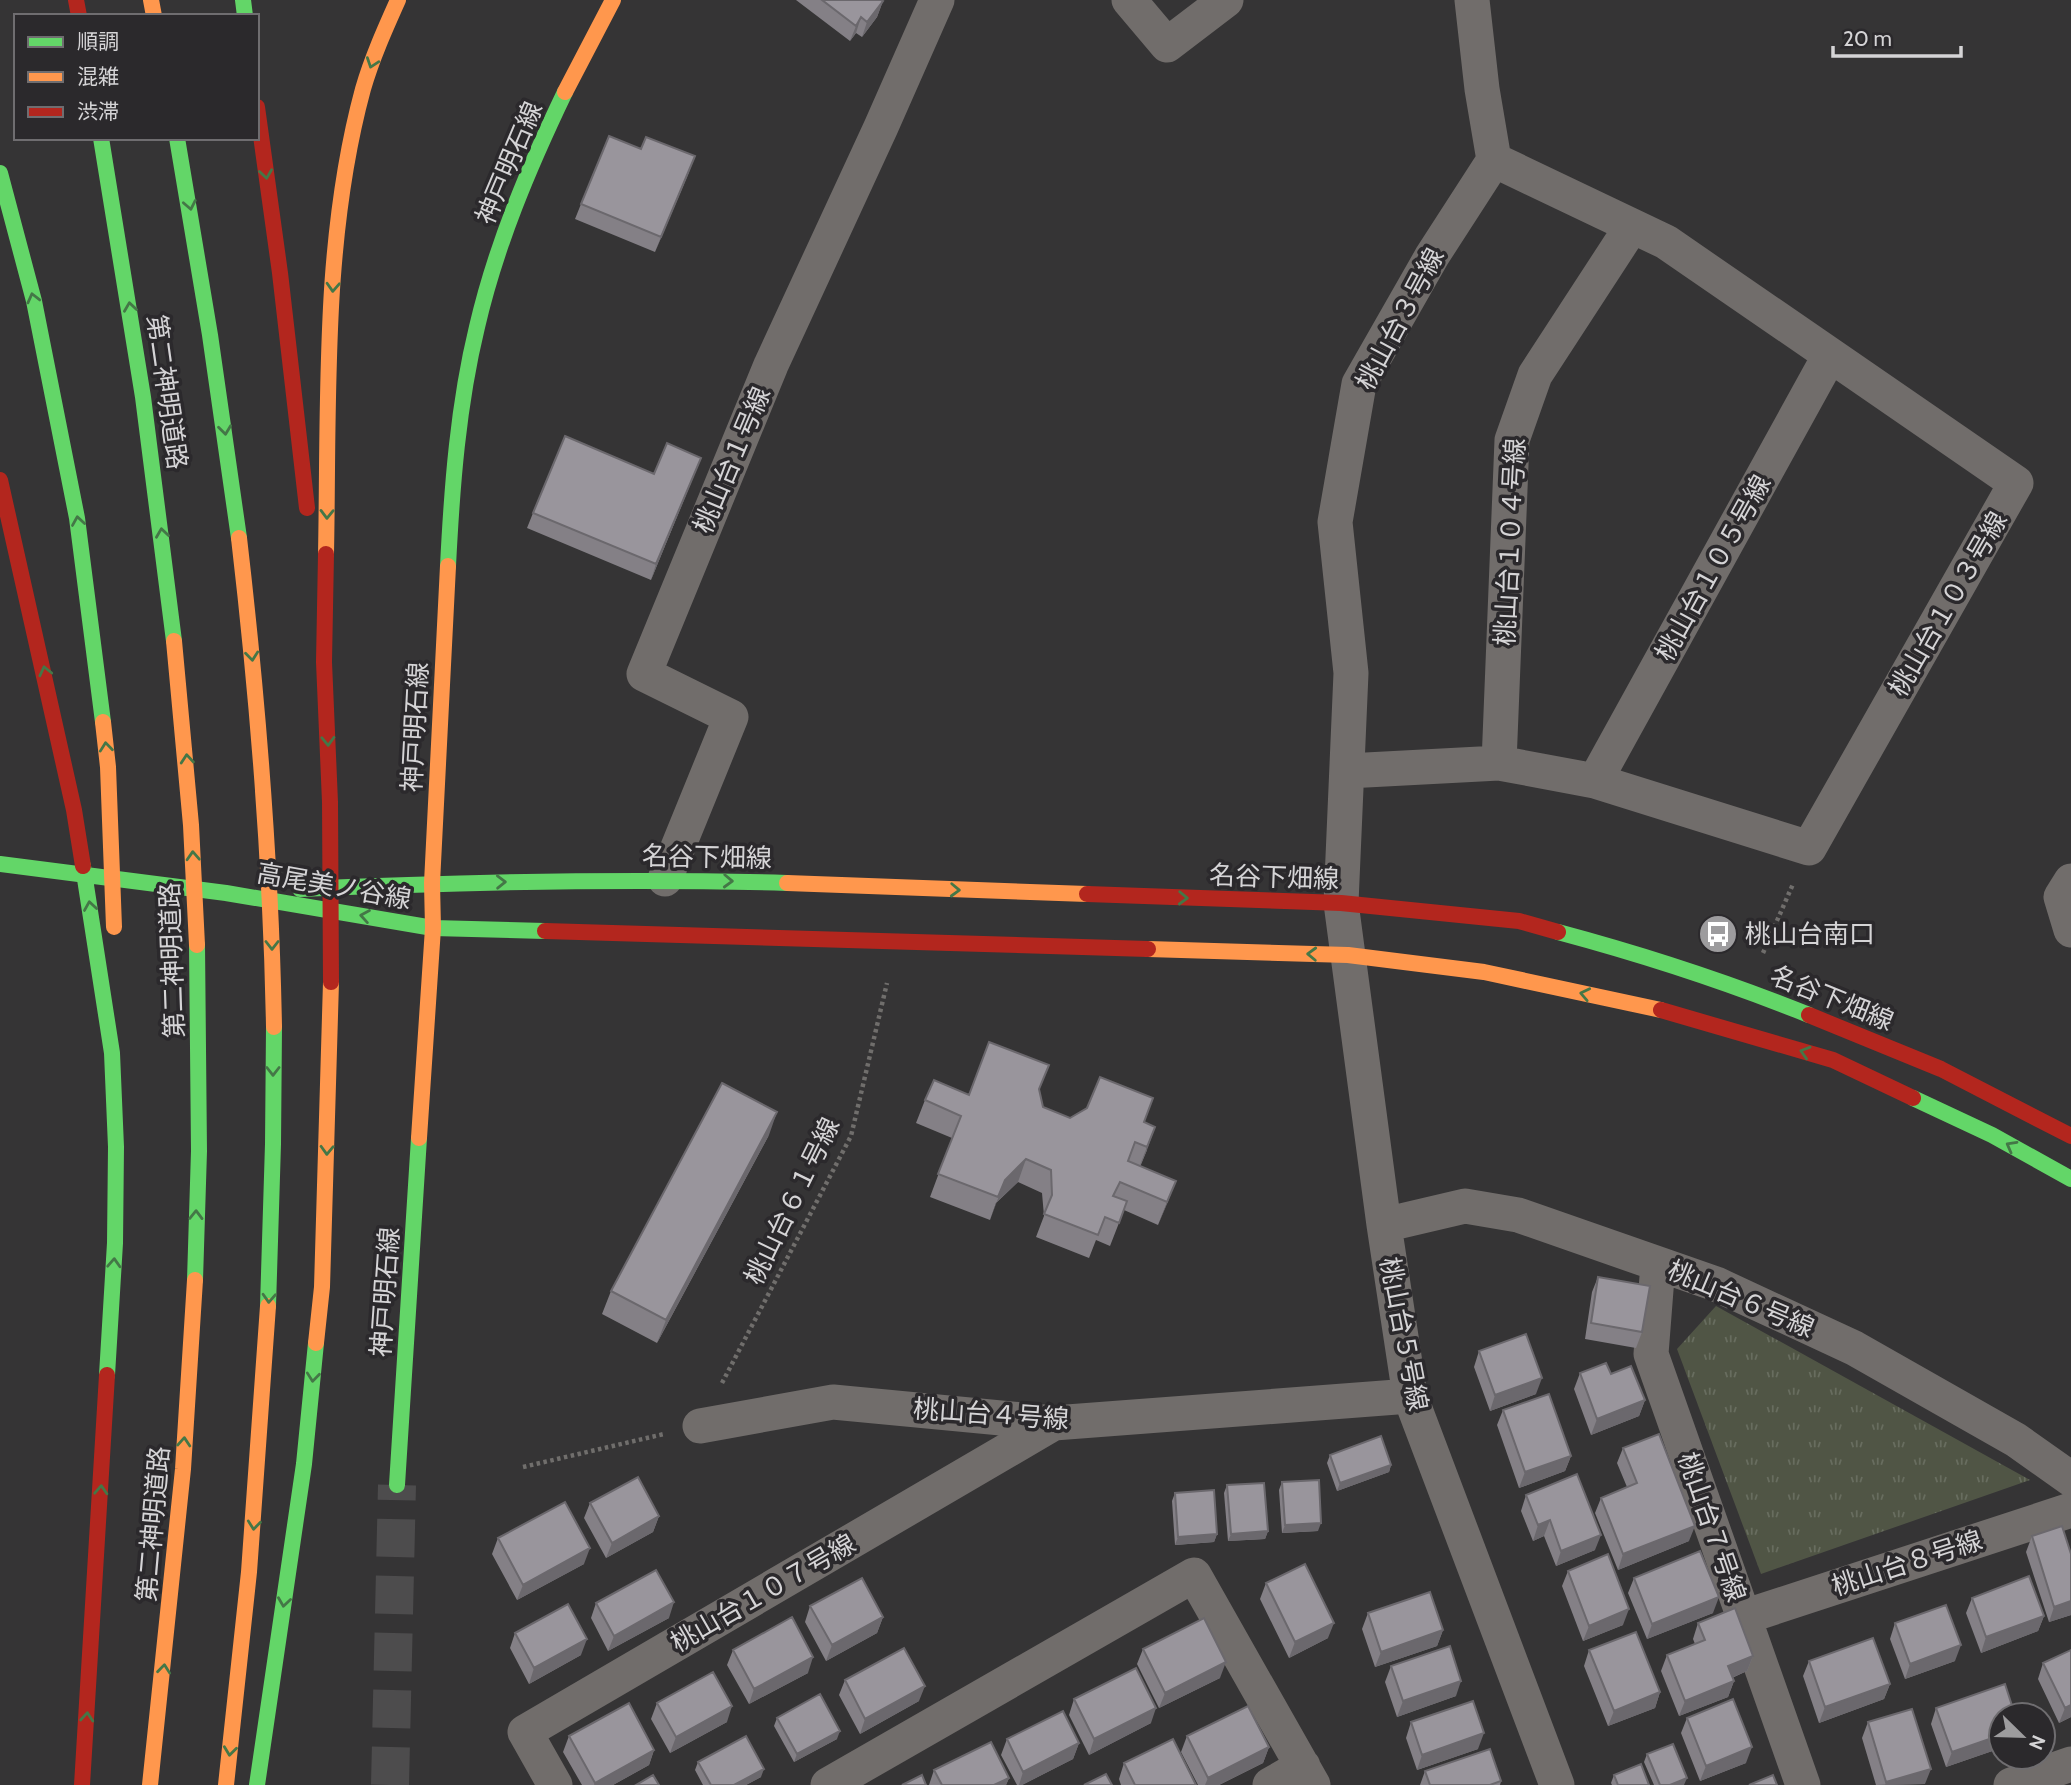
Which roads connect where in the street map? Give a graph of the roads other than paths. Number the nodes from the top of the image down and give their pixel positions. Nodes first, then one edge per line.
1 (398, 0) edge
2 (613, 0) edge
3 (937, 0) edge
4 (1129, 0) edge
5 (1226, 0) edge
6 (1472, 0) edge
7 (259, 121) edge
8 (101, 140) edge
9 (177, 140) edge
10 (1494, 160) junction
11 (0, 173) edge
12 (1632, 226) junction
13 (1830, 355) junction
14 (0, 480) edge
15 (324, 662) junction
16 (1499, 763) junction
17 (1347, 771) junction
18 (1595, 781) junction
19 (0, 864) edge
20 (665, 879) junction
21 (2071, 881) edge
22 (432, 883) junction
23 (226, 893) junction
24 (1341, 903) junction
25 (433, 928) junction
26 (2071, 930) edge
27 (114, 944) dead end
28 (1348, 955) junction
29 (2071, 1136) edge
30 (2071, 1179) edge
31 (1384, 1225) junction
32 (1658, 1264) junction
33 (1410, 1395) junction
34 (1054, 1423) junction
35 (700, 1426) road end
36 (2071, 1479) edge
37 (397, 1485) tunnel mouth
38 (2071, 1510) edge
39 (1744, 1617) junction
40 (2071, 1764) edge
41 (1308, 1775) edge
42 (82, 1785) edge
43 (149, 1785) edge
44 (226, 1785) edge
45 (257, 1785) edge
46 (555, 1785) edge
47 (828, 1785) edge
48 (1270, 1785) edge
49 (1557, 1785) edge
50 (1803, 1785) edge
51 (2011, 1785) edge

1 -> 15 main road
2 - 22 main road, 神戸明石線
3 - 20 street, 桃山台１号線
4 - 5 street
6 - 10 street
7 -> 15 main road
43 -> 8 main road, 第二神明道路
9 -> 44 main road, 第二神明道路
10 - 12 street, 桃山台１０３号線
10 - 17 street, 桃山台３号線
27 -> 11 main road
12 - 13 street, 桃山台１０３号線
12 - 16 street, 桃山台１０４号線
13 - 18 street, 桃山台１０５号線
13 - 18 street, 桃山台１０３号線
42 -> 14 main road
15 -> 45 main road
16 - 17 street
16 - 18 street
17 - 24 street, 桃山台３号線
19 - 23 main road, 高尾美ノ谷線
22 -> 20 main road, 名谷下畑線
20 -> 24 main road, 名谷下畑線
21 - 26 street
22 - 23 main road, 高尾美ノ谷線
22 - 25 main road, 神戸明石線
25 -> 23 main road, 高尾美ノ谷線
24 - 28 street, 桃山台５号線
24 - 29 main road, 名谷下畑線
28 -> 25 main road
25 - 37 main road, 神戸明石線
30 -> 28 main road
28 - 31 street, 桃山台５号線
31 - 32 street, 桃山台６号線
31 - 33 street, 桃山台５号線
32 - 36 street, 桃山台６号線
32 - 39 street, 桃山台７号線
33 - 34 street, 桃山台４号線
33 - 49 street, 桃山台５号線
34 - 35 street, 桃山台４号線
34 - 46 street, 桃山台１０７号線
38 - 39 street, 桃山台８号線
39 - 50 street, 桃山台７号線
40 - 51 street
41 - 47 street
41 - 48 street

